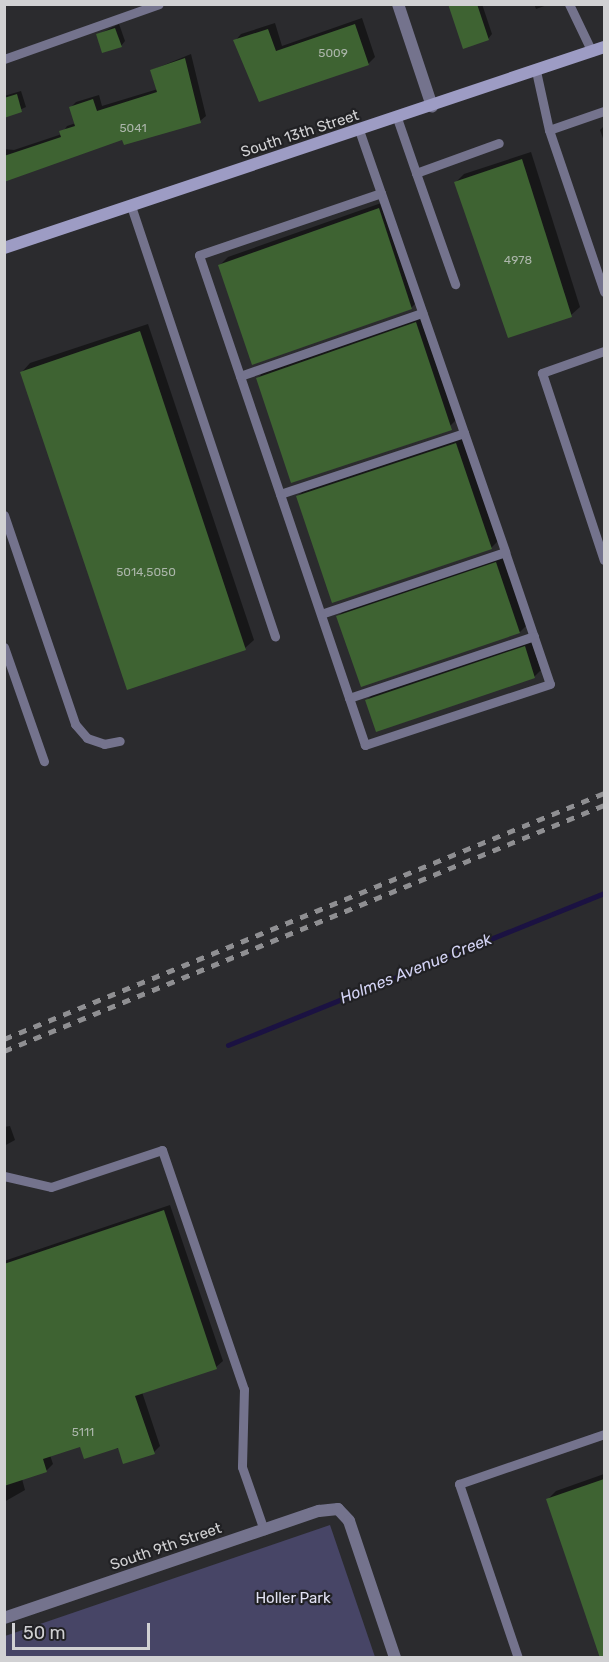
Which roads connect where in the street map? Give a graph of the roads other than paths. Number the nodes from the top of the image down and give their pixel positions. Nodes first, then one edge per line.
1 (159, 4) edge
2 (398, 4) edge
3 (569, 4) edge
4 (598, 50) edge
5 (4, 59) edge
6 (536, 71) junction
7 (432, 106) junction
8 (604, 111) edge
9 (397, 118) junction
10 (359, 130) junction
11 (549, 130) junction
12 (499, 143) dead end
13 (416, 173) junction
14 (381, 193) junction
15 (131, 206) junction
16 (4, 248) edge
17 (455, 284) dead end
18 (604, 292) edge
19 (422, 313) junction
20 (604, 351) edge
21 (240, 376) junction
22 (464, 433) junction
23 (280, 494) junction
24 (4, 515) edge
25 (505, 552) junction
26 (604, 560) edge
27 (321, 614) junction
28 (534, 636) junction
29 (275, 637) dead end
30 (4, 647) edge
31 (349, 698) junction
32 (120, 741) dead end
33 (44, 761) dead end
34 (4, 1176) edge
35 (604, 1434) edge
36 (264, 1530) junction
37 (4, 1618) edge
38 (395, 1658) edge
39 (518, 1658) edge

1 - 5 lane
2 - 7 street
3 - 4 lane
4 - 6 street, South 13th Street
6 - 7 street, South 13th Street
6 - 11 lane
7 - 9 street, South 13th Street
8 - 11 lane
9 - 10 street, South 13th Street
9 - 13 lane
10 - 14 lane
10 - 15 street, South 13th Street
11 - 18 lane
12 - 13 lane
13 - 17 lane
14 - 19 lane
14 - 21 lane
15 - 16 street, South 13th Street
15 - 29 lane
19 - 21 lane
19 - 22 lane
20 - 26 lane
21 - 23 lane
22 - 23 lane
22 - 25 lane
23 - 27 lane
24 - 32 lane
25 - 27 lane
25 - 28 lane
27 - 31 lane
28 - 31 lane
28 - 31 lane
30 - 33 lane
34 - 36 lane
35 - 39 lane
36 - 37 street, South 9th Street
36 - 38 street, South 9th Street

